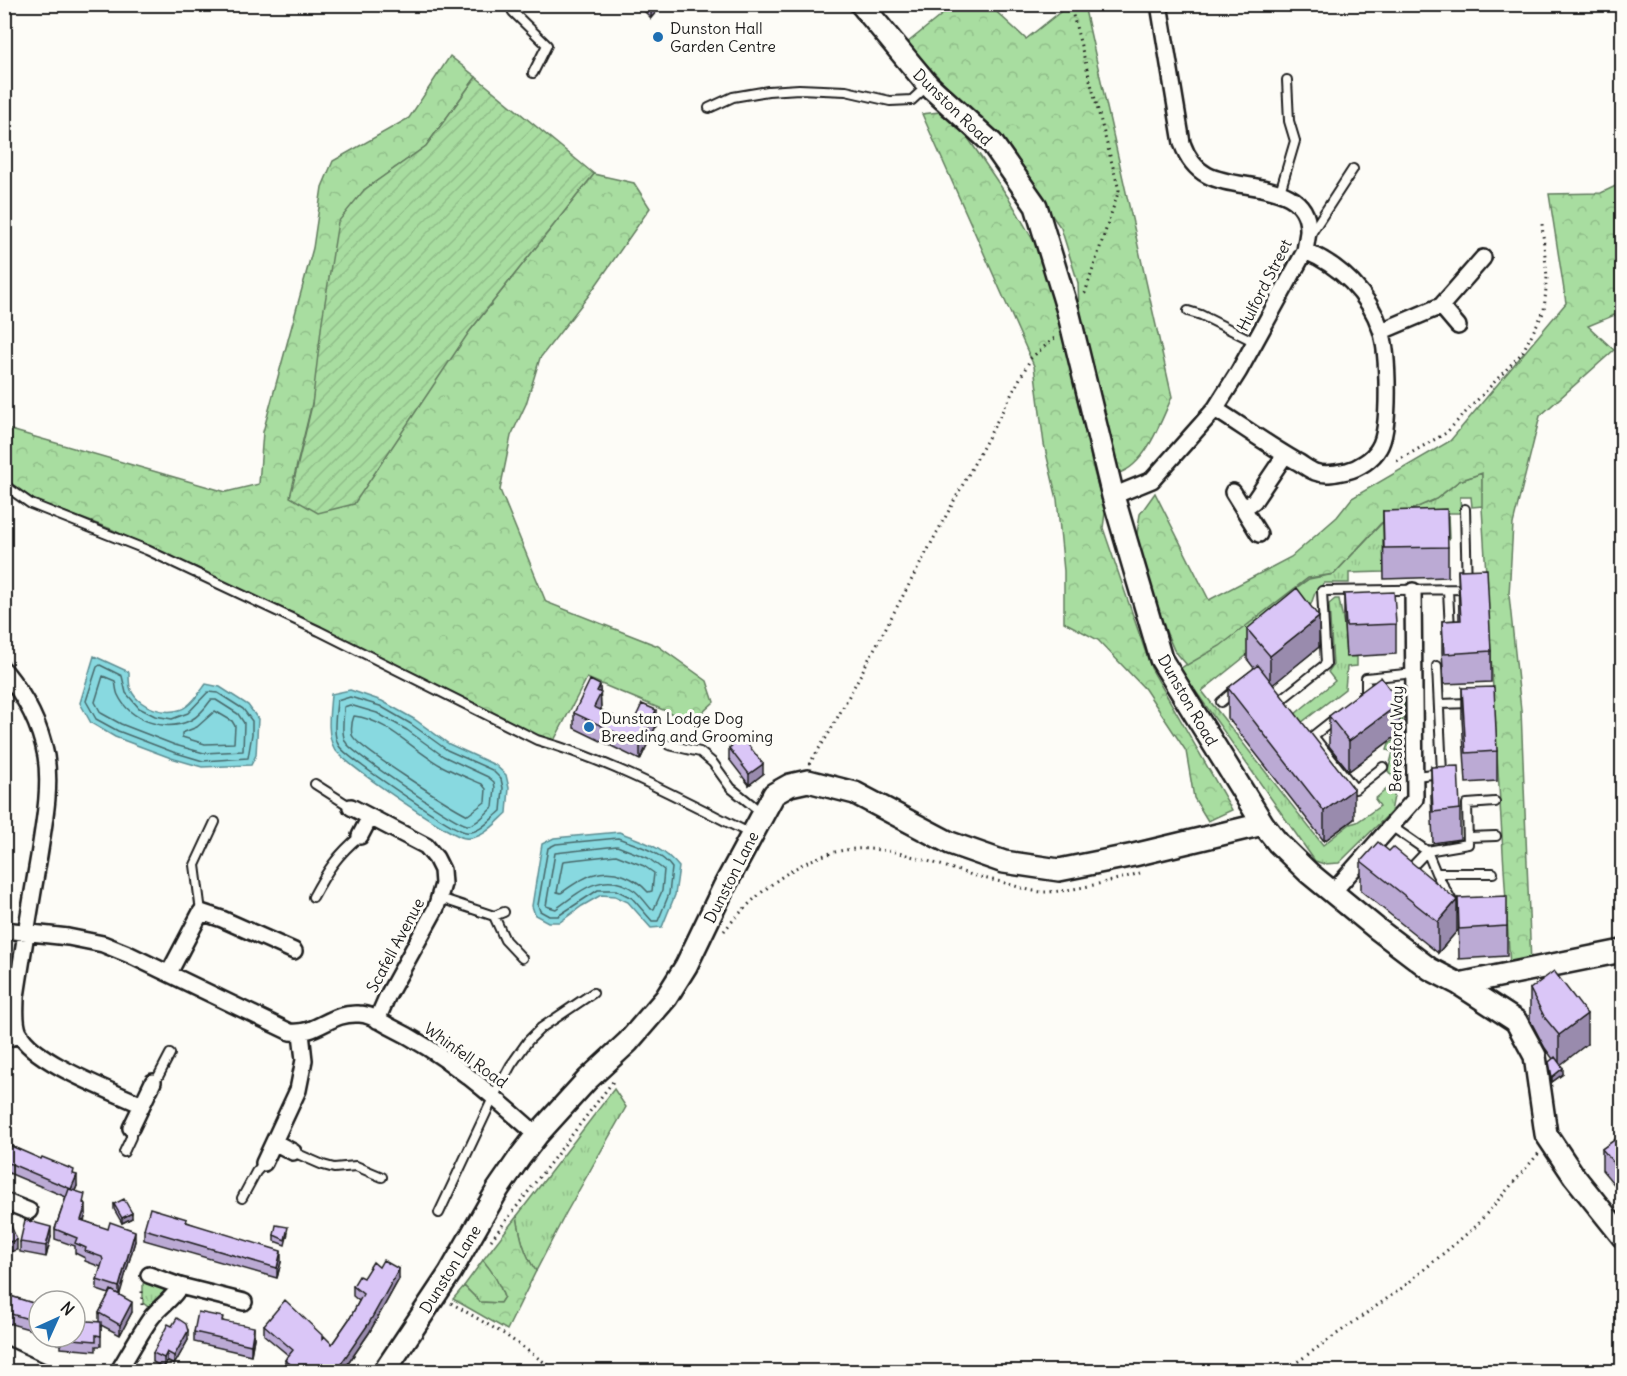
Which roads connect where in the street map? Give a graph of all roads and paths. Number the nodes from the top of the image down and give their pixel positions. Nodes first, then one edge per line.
1 (519, 4) edge
2 (861, 4) edge
3 (1070, 4) edge
4 (1159, 4) edge
5 (533, 73) dead end
6 (1287, 80) dead end
7 (928, 85) junction
8 (709, 108) dead end
9 (1353, 169) dead end
10 (1280, 192) junction
11 (1542, 224) dead end
12 (1305, 246) junction
13 (1484, 258) dead end
14 (1441, 306) junction
15 (1068, 310) junction
16 (1188, 311) dead end
17 (1458, 326) dead end
18 (1382, 331) junction
19 (1053, 338) dead end
20 (1255, 342) junction
21 (1215, 409) junction
22 (1285, 455) junction
23 (1397, 462) dead end
24 (4, 485) edge
25 (1233, 492) dead end
26 (1113, 496) junction
27 (1244, 508) junction
28 (1465, 509) dead end
29 (1259, 534) dead end
30 (1448, 590) junction
31 (1413, 591) junction
32 (1450, 637) edge
33 (1437, 666) dead end
34 (4, 670) edge
35 (1415, 673) junction
36 (1245, 682) edge
37 (1269, 698) edge
38 (1357, 700) edge
39 (1221, 702) dead end
40 (1484, 702) edge
41 (1439, 704) junction
42 (1340, 714) edge
43 (669, 745) dead end
44 (1383, 767) dead end
45 (1415, 776) junction
46 (808, 781) junction
47 (315, 784) dead end
48 (1495, 802) dead end
49 (351, 807) joint
50 (764, 814) junction
51 (370, 817) junction
52 (215, 822) dead end
53 (1263, 824) junction
54 (1391, 826) junction
55 (752, 835) junction
56 (360, 836) joint
57 (1496, 836) dead end
58 (1468, 837) junction
59 (1427, 851) junction
60 (1149, 870) dead end
61 (1436, 873) junction
62 (1493, 873) dead end
63 (1402, 878) edge
64 (1332, 893) junction
65 (313, 897) dead end
66 (440, 898) junction
67 (1475, 908) edge
68 (201, 912) junction
69 (504, 912) dead end
70 (494, 916) junction
71 (4, 930) edge
72 (27, 934) junction
73 (718, 940) dead end
74 (294, 951) dead end
75 (1623, 951) edge
76 (522, 958) dead end
77 (169, 973) junction
78 (1459, 984) junction
79 (593, 993) dead end
80 (377, 1020) junction
81 (301, 1033) junction
82 (20, 1034) junction
83 (4, 1041) edge
84 (170, 1054) dead end
85 (616, 1078) dead end
86 (153, 1082) joint
87 (494, 1096) junction
88 (142, 1105) junction
89 (131, 1128) joint
90 (537, 1135) junction
91 (274, 1142) junction
92 (1551, 1142) junction
93 (124, 1152) dead end
94 (293, 1152) joint
95 (264, 1163) joint
96 (382, 1177) dead end
97 (243, 1198) dead end
98 (4, 1202) edge
99 (29, 1211) dead end
100 (439, 1213) dead end
101 (1623, 1236) edge
102 (488, 1243) dead end
103 (149, 1275) joint
104 (180, 1286) junction
105 (435, 1294) junction
106 (244, 1302) dead end
107 (147, 1324) junction
108 (4, 1354) edge
109 (43, 1371) edge
110 (118, 1371) edge
111 (384, 1371) edge
112 (558, 1371) edge
113 (1283, 1371) edge

1 - 5 lane
2 - 7 main road, Dunston Road
3 - 15 path
4 - 10 street, Hulford Street
6 - 10 lane
7 - 8 lane
7 - 15 main road, Dunston Road
9 - 12 lane
10 - 12 street, Hulford Street
11 - 23 path
12 - 18 street
12 - 20 street, Hulford Street
13 - 14 street
14 - 17 street
14 - 18 street
15 - 26 main road, Dunston Road
16 - 20 lane
18 - 22 street
19 - 46 path
20 - 21 street, Hulford Street
21 - 22 street
21 - 26 street, Hulford Street
22 - 27 street
24 - 55 lane
25 - 27 street
26 - 53 main road, Dunston Road
27 - 29 street
28 - 30 lane
30 - 31 lane
30 - 32 lane
31 - 35 street, Beresford Way
31 - 37 lane
33 - 41 lane
34 - 72 street
35 - 38 lane
35 - 45 street, Beresford Way
36 - 39 lane
40 - 41 lane
41 - 45 lane
42 - 44 lane
43 - 50 lane
45 - 54 street, Beresford Way
46 - 50 main road, Dunston Lane
46 - 53 main road
47 - 49 lane
48 - 58 lane
49 - 51 street, Scafell Avenue
50 - 55 main road, Dunston Lane
51 - 56 street
51 - 66 street, Scafell Avenue
52 - 68 lane
53 - 64 main road, Dunston Road
54 - 59 lane
54 - 64 street, Beresford Way
55 - 90 main road, Dunston Lane
56 - 65 lane
57 - 58 lane
58 - 59 lane
59 - 61 lane
59 - 63 lane
60 - 73 path
61 - 62 lane
61 - 67 lane
64 - 78 main road, Dunston Road
66 - 70 lane
66 - 80 street, Scafell Avenue
68 - 74 street
68 - 77 street
69 - 70 lane
70 - 76 lane
71 - 72 street
72 - 77 street
72 - 82 street
75 - 78 main road
77 - 81 street
78 - 92 main road, Dunston Road
79 - 87 lane
80 - 81 street, Whinfell Road
80 - 87 street, Whinfell Road
81 - 91 street
82 - 83 street
82 - 88 street
84 - 86 lane
85 - 102 path
86 - 88 street
87 - 90 street, Whinfell Road
87 - 100 lane
88 - 89 street
89 - 93 lane
90 - 105 main road, Dunston Lane
91 - 94 street
91 - 95 street
92 - 101 main road, Dunston Road
92 - 113 path
94 - 96 lane
95 - 97 lane
98 - 99 street
103 - 104 street
103 - 107 path
104 - 106 street
104 - 107 street
105 - 111 main road, Dunston Lane
105 - 112 path
107 - 110 street
108 - 109 street

